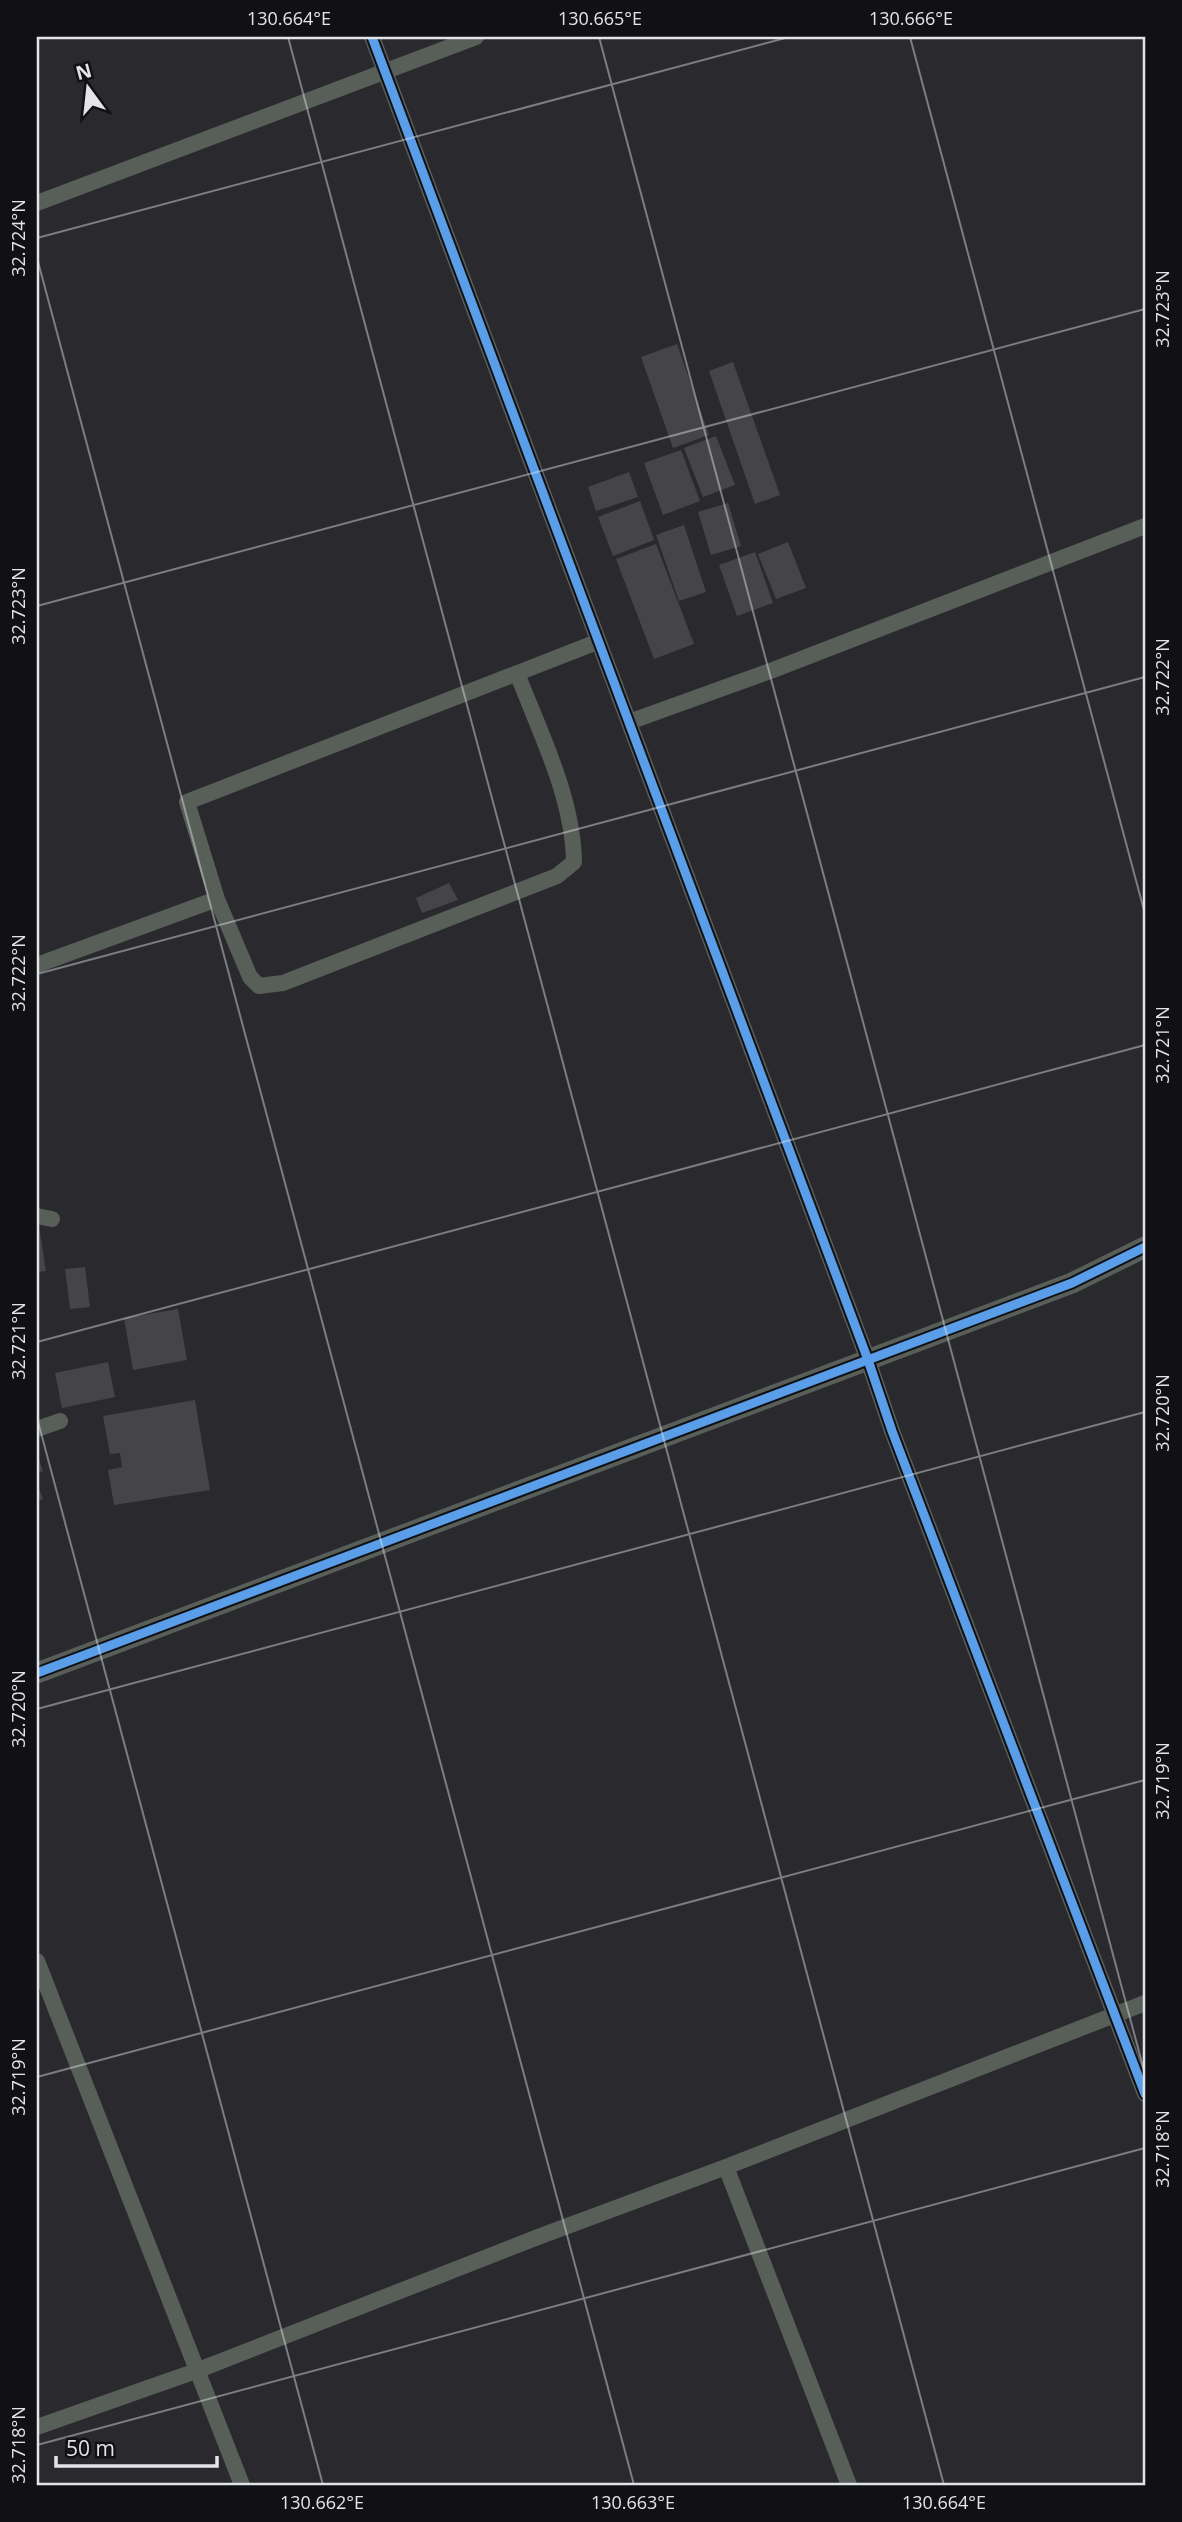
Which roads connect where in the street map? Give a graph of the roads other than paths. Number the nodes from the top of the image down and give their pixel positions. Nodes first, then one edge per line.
1 (372, 37) edge
2 (476, 37) edge
3 (384, 70) junction
4 (37, 203) edge
5 (1145, 526) edge
6 (597, 642) junction
7 (517, 673) junction
8 (629, 722) junction
9 (217, 899) junction
10 (37, 965) edge
11 (1145, 1247) edge
12 (868, 1360) junction
13 (60, 1421) dead end
14 (37, 1429) edge
15 (37, 1674) edge
16 (37, 1961) edge
17 (1145, 2003) edge
18 (1115, 2014) junction
19 (1145, 2094) edge
20 (726, 2168) junction
21 (196, 2371) junction
22 (37, 2427) edge
23 (242, 2485) edge
24 (849, 2485) edge

1 - 3 street
2 - 3 street
3 - 4 street
3 - 6 street
5 - 8 street
6 - 7 street
6 - 8 street
7 - 9 street
7 - 9 street
8 - 12 street
9 - 10 street
11 - 12 street
12 - 15 street
12 - 18 street
13 - 14 street
16 - 21 street
17 - 18 street
18 - 19 street
18 - 20 street
20 - 21 street
20 - 24 street
21 - 22 street
21 - 23 street

